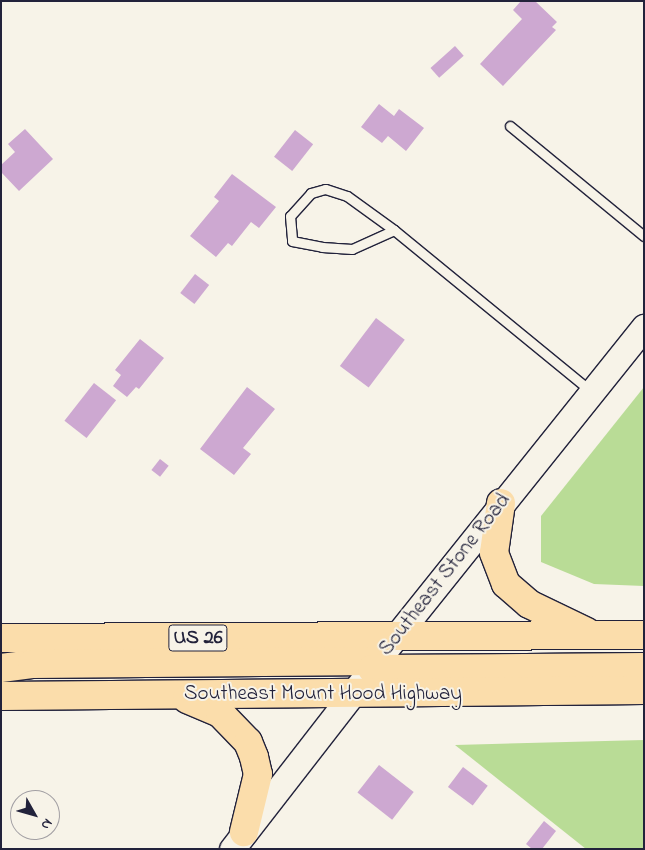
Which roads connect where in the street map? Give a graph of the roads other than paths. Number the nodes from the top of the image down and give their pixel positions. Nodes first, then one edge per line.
1 (510, 126) dead end
2 (394, 230) junction
3 (644, 236) edge
4 (644, 327) edge
5 (591, 391) junction
6 (501, 503) junction
7 (592, 635) junction
8 (644, 635) edge
9 (396, 637) junction
10 (1, 638) edge
11 (375, 665) junction
12 (644, 667) edge
13 (1, 668) edge
14 (644, 690) edge
15 (352, 694) junction
16 (179, 695) junction
17 (1, 696) edge
18 (238, 841) edge

1 - 3 lane
2 - 2 lane
2 - 5 lane
4 - 5 street, Southeast Stone Road
5 - 6 street, Southeast Stone Road
6 - 7 highway
6 - 9 street, Southeast Stone Road
7 - 8 highway, US 26
7 - 9 highway, US 26
9 - 10 highway, US 26
9 - 11 street, Southeast Stone Road
11 - 12 highway
11 - 13 highway
11 - 15 street, Southeast Stone Road
14 - 15 highway, Southeast Mount Hood Highway
15 - 16 highway, Southeast Mount Hood Highway
15 - 18 street, Southeast Stone Road
16 - 17 highway, Southeast Mount Hood Highway
16 - 18 highway

